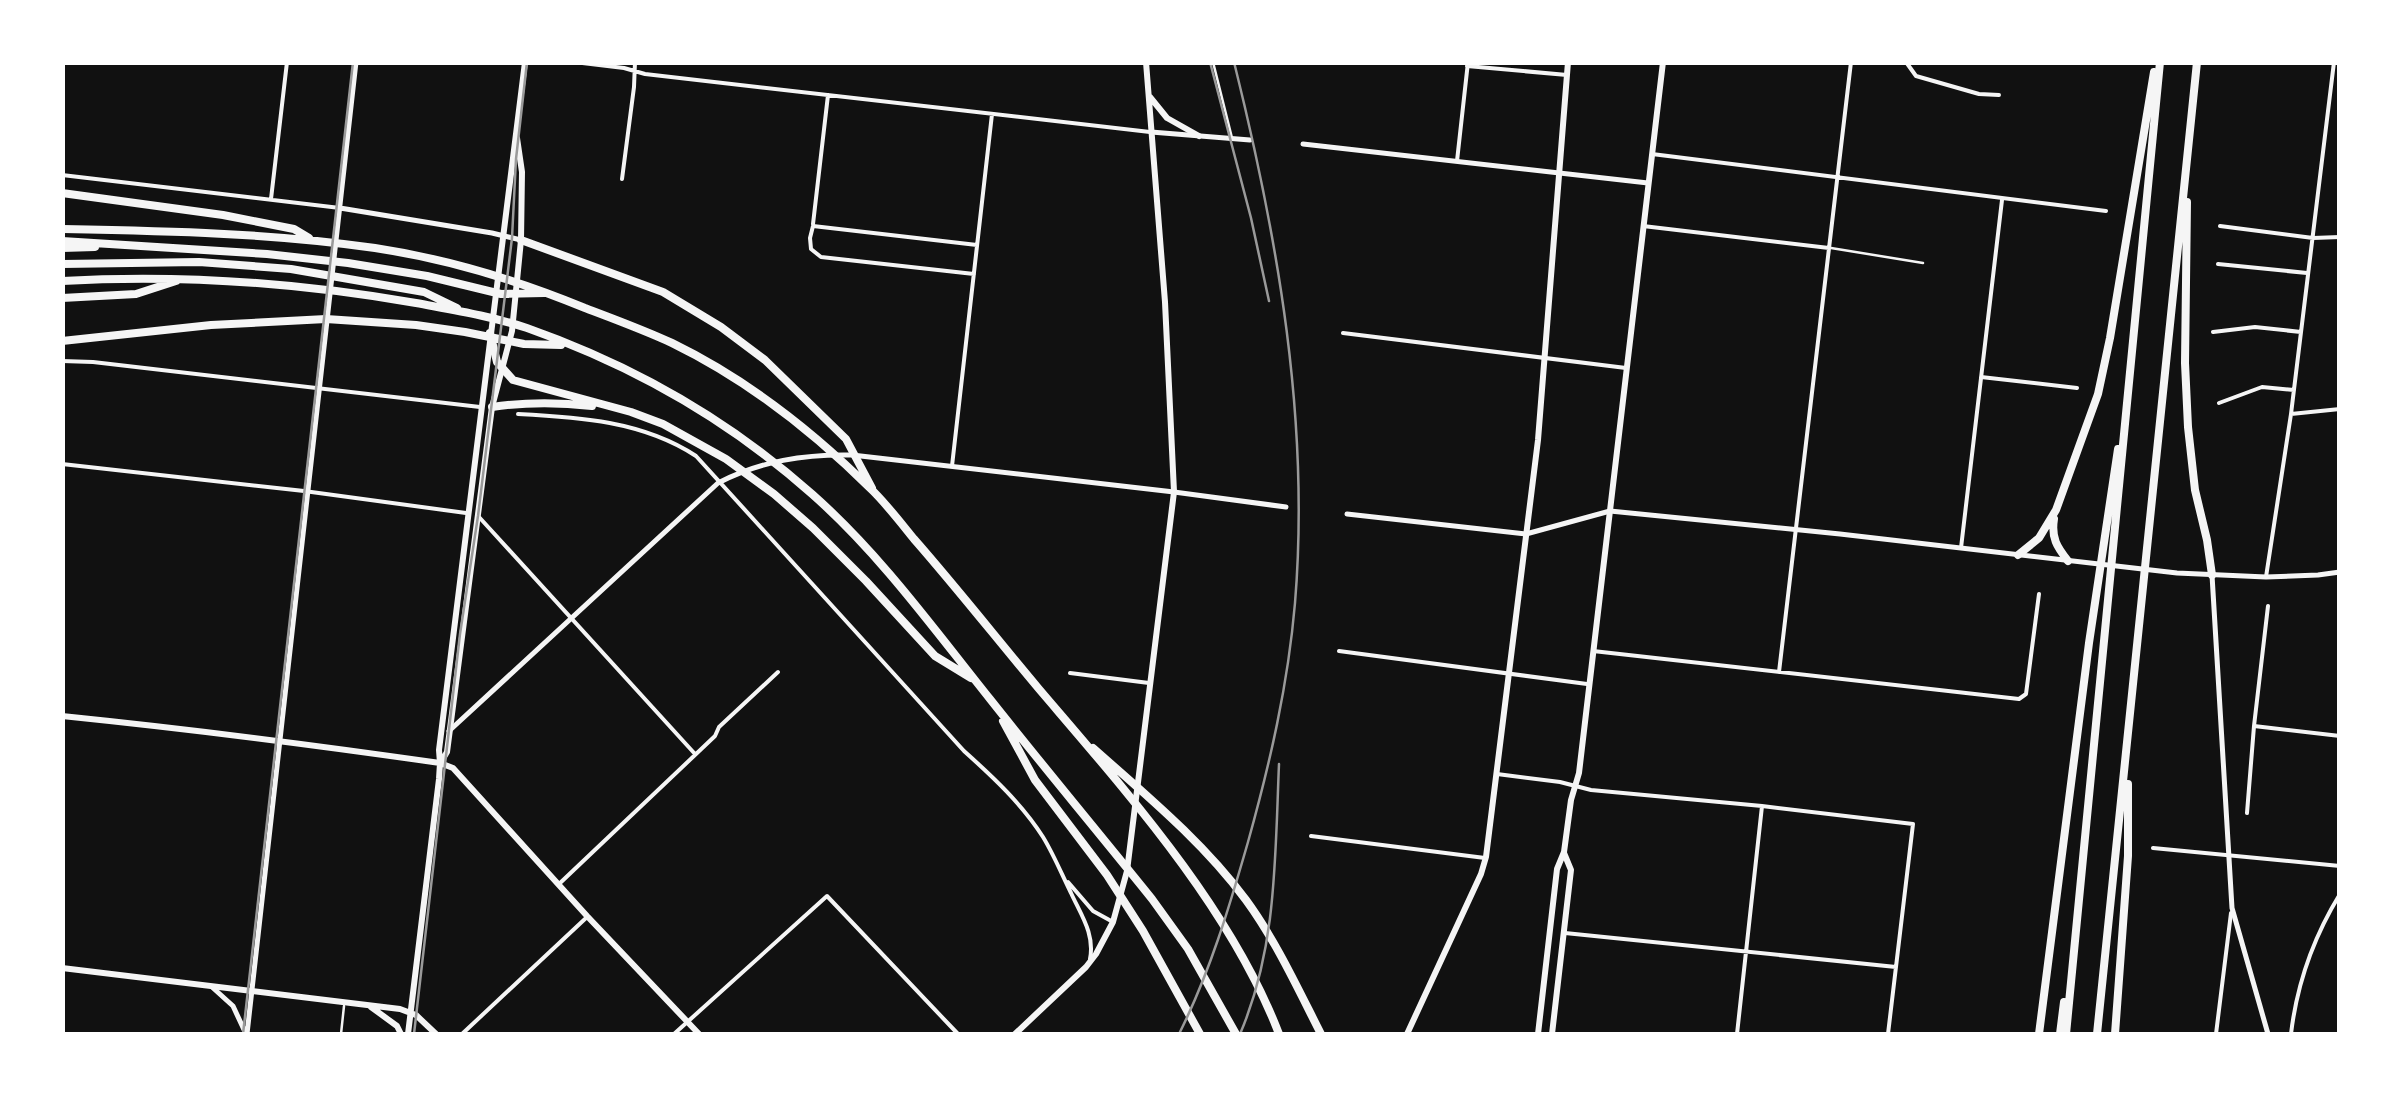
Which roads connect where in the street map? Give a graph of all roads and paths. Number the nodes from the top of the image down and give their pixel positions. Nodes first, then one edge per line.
1 (288, 62) edge
2 (356, 62) edge
3 (524, 62) edge
4 (574, 62) edge
5 (635, 62) edge
6 (1146, 62) edge
7 (1214, 62) edge
8 (1568, 62) edge
9 (1662, 62) edge
10 (1851, 62) edge
11 (1906, 62) edge
12 (2158, 62) edge
13 (2197, 62) edge
14 (2334, 62) edge
15 (1468, 64) edge
16 (634, 71) junction
17 (1567, 75) junction
18 (1148, 94) junction
19 (828, 95) junction
20 (1999, 95) dead end
21 (992, 114) junction
22 (1151, 132) junction
23 (517, 136) junction
24 (1199, 136) junction
25 (1232, 138) junction
26 (1250, 140) dead end
27 (1303, 144) dead end
28 (1652, 154) junction
29 (2187, 155) junction
30 (1457, 161) junction
31 (1560, 173) junction
32 (62, 175) edge
33 (1838, 178) junction
34 (622, 179) dead end
35 (1648, 182) junction
36 (62, 193) edge
37 (2002, 198) junction
38 (271, 199) junction
39 (340, 208) junction
40 (2106, 211) dead end
41 (813, 226) junction
42 (1643, 226) junction
43 (2220, 226) dead end
44 (62, 229) edge
45 (502, 236) junction
46 (2340, 237) edge
47 (2312, 238) junction
48 (521, 240) junction
49 (314, 241) junction
50 (62, 244) edge
51 (978, 244) junction
52 (1830, 248) junction
53 (1923, 263) dead end
54 (62, 264) edge
55 (2218, 264) dead end
56 (2308, 273) junction
57 (974, 274) junction
58 (183, 279) junction
59 (62, 281) edge
60 (530, 290) junction
61 (62, 298) edge
62 (464, 311) junction
63 (2213, 332) dead end
64 (2301, 332) junction
65 (490, 333) junction
66 (1343, 333) dead end
67 (62, 341) edge
68 (571, 346) junction
69 (2131, 356) junction
70 (1545, 357) junction
71 (62, 361) edge
72 (1626, 368) junction
73 (502, 370) junction
74 (1981, 377) junction
75 (2076, 388) dead end
76 (319, 389) junction
77 (2294, 390) junction
78 (2219, 402) dead end
79 (492, 406) junction
80 (480, 407) junction
81 (609, 408) junction
82 (2340, 409) edge
83 (518, 414) dead end
84 (2291, 414) junction
85 (62, 464) edge
86 (952, 466) junction
87 (718, 482) junction
88 (308, 491) junction
89 (874, 492) junction
90 (1174, 492) junction
91 (1286, 508) dead end
92 (2056, 510) junction
93 (1610, 511) junction
94 (467, 513) junction
95 (1346, 514) dead end
96 (478, 516) junction
97 (1796, 530) junction
98 (1526, 534) junction
99 (1961, 548) junction
100 (2018, 555) junction
101 (2071, 561) junction
102 (2340, 572) edge
103 (2212, 575) junction
104 (2266, 577) junction
105 (2039, 594) dead end
106 (2268, 606) dead end
107 (572, 617) junction
108 (1338, 651) dead end
109 (1593, 652) junction
110 (778, 672) dead end
111 (1780, 672) junction
112 (1070, 674) dead end
113 (1509, 674) junction
114 (975, 680) junction
115 (1149, 683) junction
116 (1589, 684) junction
117 (452, 704) junction
118 (994, 704) junction
119 (469, 712) junction
120 (62, 716) edge
121 (2254, 726) junction
122 (1072, 728) junction
123 (450, 731) junction
124 (2340, 736) edge
125 (279, 740) junction
126 (2128, 740) junction
127 (695, 754) junction
128 (440, 763) junction
129 (1497, 774) junction
130 (1575, 786) junction
131 (1762, 806) junction
132 (2247, 813) dead end
133 (1311, 836) dead end
134 (2154, 848) dead end
135 (1564, 852) junction
136 (2228, 855) junction
137 (1486, 858) junction
138 (2340, 866) edge
139 (1064, 879) junction
140 (558, 885) junction
141 (2340, 894) edge
142 (2232, 908) junction
143 (587, 916) junction
144 (1113, 922) junction
145 (1564, 933) junction
146 (1746, 950) junction
147 (1090, 962) junction
148 (1896, 967) junction
149 (62, 968) edge
150 (210, 985) junction
151 (252, 990) junction
152 (345, 1001) junction
153 (366, 1004) junction
154 (410, 1012) junction
155 (688, 1022) junction
156 (1322, 1033) edge
157 (247, 1034) edge
158 (340, 1034) edge
159 (405, 1034) edge
160 (436, 1034) edge
161 (462, 1034) edge
162 (674, 1034) edge
163 (699, 1034) edge
164 (958, 1034) edge
165 (1015, 1034) edge
166 (1200, 1034) edge
167 (1236, 1034) edge
168 (1281, 1034) edge
169 (1407, 1034) edge
170 (1538, 1034) edge
171 (1552, 1034) edge
172 (1737, 1034) edge
173 (1888, 1034) edge
174 (2039, 1034) edge
175 (2063, 1034) edge
176 (2097, 1034) edge
177 (2115, 1034) edge
178 (2216, 1034) edge
179 (2268, 1034) edge
180 (2291, 1034) edge

1 - 38 street
2 - 39 street
3 - 23 main road
4 - 16 street
5 - 16 street
6 - 18 main road
7 - 25 lane
8 - 17 main road
9 - 28 main road
10 - 33 street
11 - 20 street
12 - 69 highway
12 - 92 highway
13 - 29 highway
14 - 47 street
15 - 17 street
15 - 30 street
16 - 19 street
16 - 34 street
17 - 31 main road
18 - 22 main road
18 - 24 main road
19 - 21 street
19 - 41 street
21 - 22 street
21 - 51 street
22 - 24 street
22 - 90 main road
23 - 45 main road
23 - 48 main road
24 - 25 street
25 - 26 street
27 - 30 street
28 - 33 street
28 - 35 main road
29 - 103 highway
29 - 126 highway
30 - 31 street
31 - 35 street
31 - 70 main road
32 - 38 street
33 - 37 street
33 - 52 street
35 - 42 main road
36 - 49 highway
37 - 40 street
37 - 74 street
38 - 39 street
39 - 45 street
39 - 76 street
41 - 51 street
41 - 57 street
42 - 52 street
42 - 72 main road
43 - 47 street
44 - 49 highway
45 - 48 street
45 - 65 main road
46 - 47 street
47 - 56 street
48 - 73 main road
48 - 89 highway
49 - 60 highway
50 - 60 highway
51 - 57 street
52 - 53 lane
52 - 97 street
54 - 62 highway
55 - 56 street
56 - 64 street
57 - 86 street
58 - 59 highway
58 - 61 highway
58 - 62 highway
60 - 89 highway
62 - 68 highway
63 - 64 street
64 - 77 street
65 - 73 highway
65 - 80 main road
66 - 70 street
67 - 68 highway
68 - 114 highway
69 - 174 highway
69 - 175 highway
70 - 72 street
70 - 98 main road
71 - 76 street
72 - 93 main road
73 - 79 main road
73 - 81 highway
74 - 75 street
74 - 99 street
76 - 80 street
76 - 88 street
77 - 78 street
77 - 84 street
79 - 80 street
79 - 81 highway
79 - 96 main road
80 - 94 main road
81 - 114 highway
82 - 84 street
83 - 87 street
84 - 104 street
85 - 88 street
86 - 87 street
86 - 90 street
87 - 107 street
87 - 139 street
88 - 94 street
88 - 125 street
89 - 122 highway
90 - 91 street
90 - 115 main road
92 - 100 highway
92 - 101 highway
93 - 97 street
93 - 98 street
93 - 109 main road
94 - 96 street
94 - 128 main road
95 - 98 street
96 - 107 street
96 - 117 main road
97 - 99 street
97 - 111 street
98 - 113 main road
99 - 100 street
100 - 101 street
101 - 103 street
102 - 104 street
103 - 104 street
103 - 136 street
105 - 111 street
106 - 121 street
107 - 119 street
107 - 127 street
108 - 113 street
109 - 111 street
109 - 116 main road
110 - 127 street
112 - 115 street
113 - 116 street
113 - 129 main road
114 - 118 highway
115 - 144 main road
116 - 130 main road
117 - 119 street
117 - 123 main road
118 - 166 highway
118 - 167 highway
119 - 123 street
120 - 125 main road
121 - 124 street
121 - 132 street
122 - 156 highway
122 - 168 highway
123 - 128 main road
125 - 128 main road
125 - 151 street
126 - 176 highway
126 - 177 highway
127 - 140 street
128 - 140 main road
128 - 154 main road
129 - 130 street
129 - 137 main road
130 - 131 street
130 - 135 main road
131 - 146 street
131 - 148 street
133 - 137 street
134 - 136 street
135 - 145 main road
135 - 170 main road
136 - 138 street
136 - 142 street
137 - 169 main road
139 - 144 street
139 - 147 street
140 - 143 main road
141 - 180 street
142 - 178 street
142 - 179 street
143 - 155 main road
143 - 161 street
144 - 147 main road
145 - 146 street
145 - 171 main road
146 - 148 street
146 - 172 street
147 - 165 main road
148 - 173 street
149 - 150 main road
150 - 151 main road
150 - 157 street
151 - 152 main road
151 - 157 street
152 - 153 main road
152 - 158 lane
153 - 154 main road
153 - 159 main road
154 - 159 main road
154 - 160 main road
155 - 162 street
155 - 163 main road
155 - 164 street

